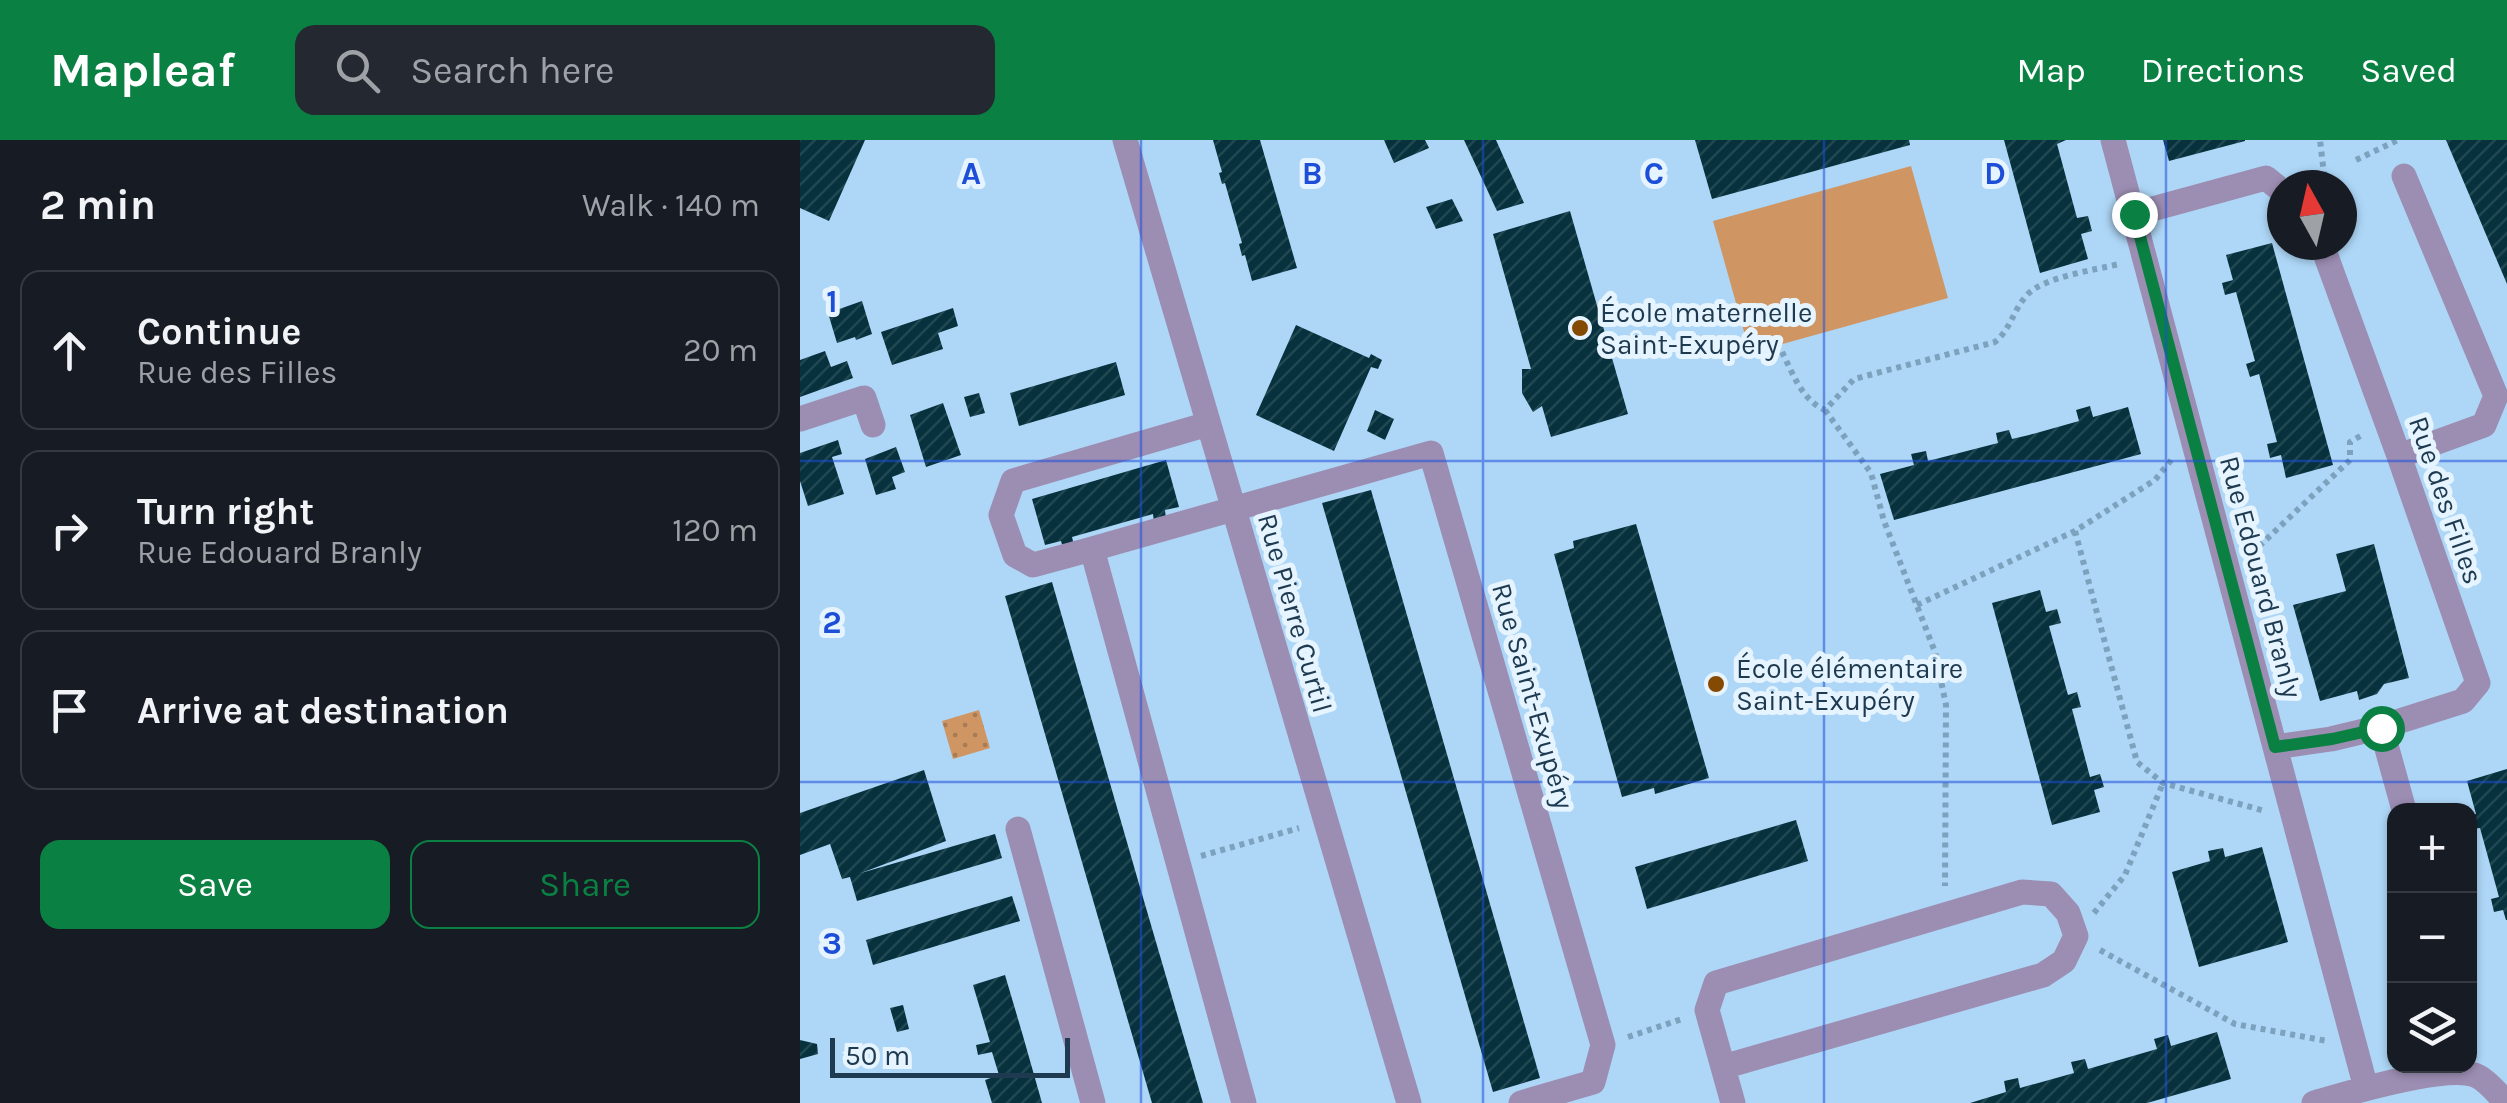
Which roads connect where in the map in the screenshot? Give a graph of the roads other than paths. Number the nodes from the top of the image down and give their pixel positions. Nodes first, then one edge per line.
1 (1124, 140) edge
2 (2113, 140) edge
3 (2404, 176) dead end
4 (2267, 179) edge
5 (2134, 214) junction
6 (2327, 260) edge
7 (800, 419) edge
8 (1208, 424) junction
9 (873, 425) dead end
10 (2399, 456) junction
11 (1234, 510) junction
12 (1092, 549) junction
13 (2381, 728) junction
14 (2275, 747) junction
15 (2402, 803) edge
16 (1018, 829) dead end
17 (1723, 1067) junction
18 (2440, 1073) edge
19 (2473, 1073) edge
20 (2366, 1088) junction
21 (2322, 1102) edge
22 (1092, 1103) edge
23 (1244, 1103) edge
24 (1409, 1103) edge
25 (1520, 1103) edge
26 (1733, 1103) edge
27 (2504, 1103) edge

1 - 8 street, Rue Pierre Curtil
2 - 5 street, Rue Edouard Branly
3 - 10 street
4 - 5 street
5 - 14 street, Rue Edouard Branly
6 - 10 street, Rue des Filles
7 - 9 street
8 - 11 street, Rue Pierre Curtil
8 - 12 street
10 - 13 street, Rue des Filles
11 - 12 street
11 - 24 street, Rue Pierre Curtil
11 - 25 street, Rue Saint-Exupéry
12 - 23 street
13 - 14 street, Rue des Filles
13 - 15 street
14 - 20 street, Rue Edouard Branly
16 - 22 street
17 - 17 street
17 - 26 street
18 - 20 street
19 - 27 street
20 - 21 street

